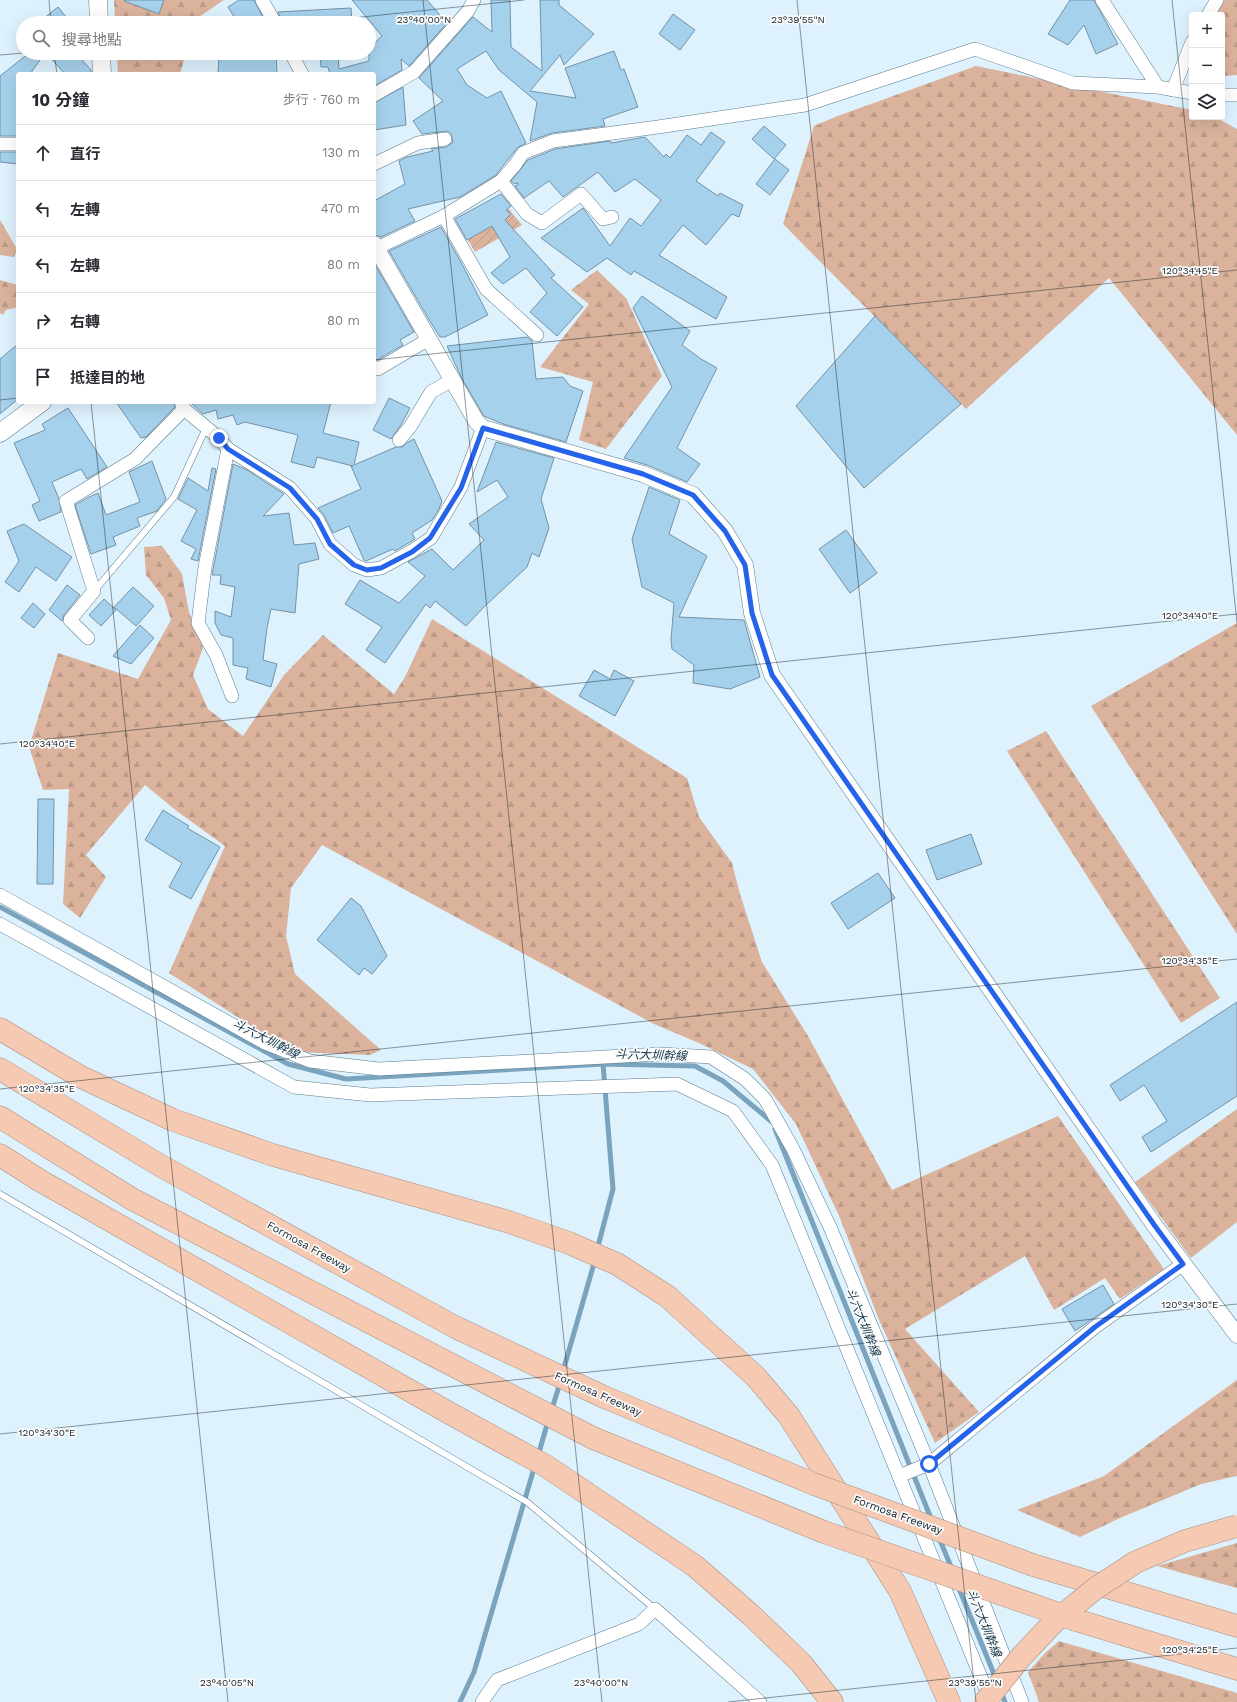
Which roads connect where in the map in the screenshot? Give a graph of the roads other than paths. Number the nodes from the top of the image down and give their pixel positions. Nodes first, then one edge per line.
1 (98, 0) edge
2 (262, 0) edge
3 (474, 0) edge
4 (1102, 0) edge
5 (1217, 0) edge
6 (1210, 12) edge
7 (99, 16) edge
8 (271, 16) edge
9 (1190, 48) edge
10 (101, 60) edge
11 (295, 60) edge
12 (102, 72) edge
13 (301, 72) edge
14 (1158, 87) junction
15 (1173, 90) junction
16 (1189, 93) edge
17 (376, 94) edge
18 (1237, 95) edge
19 (1225, 96) edge
20 (445, 139) dead end
21 (0, 144) edge
22 (16, 144) edge
23 (376, 163) edge
24 (500, 181) junction
25 (444, 216) junction
26 (612, 218) dead end
27 (376, 246) edge
28 (376, 248) edge
29 (537, 335) dead end
30 (429, 340) junction
31 (376, 368) edge
32 (452, 380) junction
33 (39, 404) edge
34 (182, 405) edge
35 (206, 428) junction
36 (483, 428) junction
37 (0, 433) edge
38 (399, 440) dead end
39 (228, 449) junction
40 (94, 591) junction
41 (88, 638) dead end
42 (232, 696) dead end
43 (0, 895) edge
44 (0, 924) edge
45 (0, 1029) edge
46 (0, 1069) edge
47 (0, 1117) edge
48 (0, 1155) edge
49 (0, 1194) edge
50 (1183, 1264) junction
51 (1237, 1335) edge
52 (929, 1464) junction
53 (899, 1476) junction
54 (1237, 1526) edge
55 (655, 1609) junction
56 (1237, 1626) edge
57 (1237, 1669) edge
58 (482, 1702) edge
59 (760, 1702) edge
60 (832, 1702) edge
61 (949, 1702) edge
62 (985, 1702) edge
63 (990, 1702) edge
64 (1022, 1702) edge

1 - 7 main road
2 - 8 street
3 - 17 street
4 - 14 street
5 - 6 street
9 - 15 street
10 - 12 main road
11 - 13 street
14 - 15 street
14 - 24 street
15 - 16 street
18 - 19 street
20 - 23 street
21 - 22 street
24 - 25 street
24 - 26 street
25 - 27 street
25 - 29 street
28 - 30 street
30 - 31 street
30 - 32 street
32 - 36 street
32 - 38 street
33 - 37 main road
34 - 35 street
34 - 40 street
35 - 39 street
35 - 40 lane
36 - 39 street
36 - 50 street
39 - 42 street
40 - 41 street
43 - 52 street
44 - 53 street
45 - 61 highway
46 - 56 highway, Formosa Freeway, bridge
47 - 57 highway, bridge
48 - 60 highway
49 - 55 lane
50 - 51 street
50 - 52 street
52 - 53 street
52 - 64 street
53 - 63 street
54 - 62 highway, bridge
55 - 58 street
55 - 59 street

